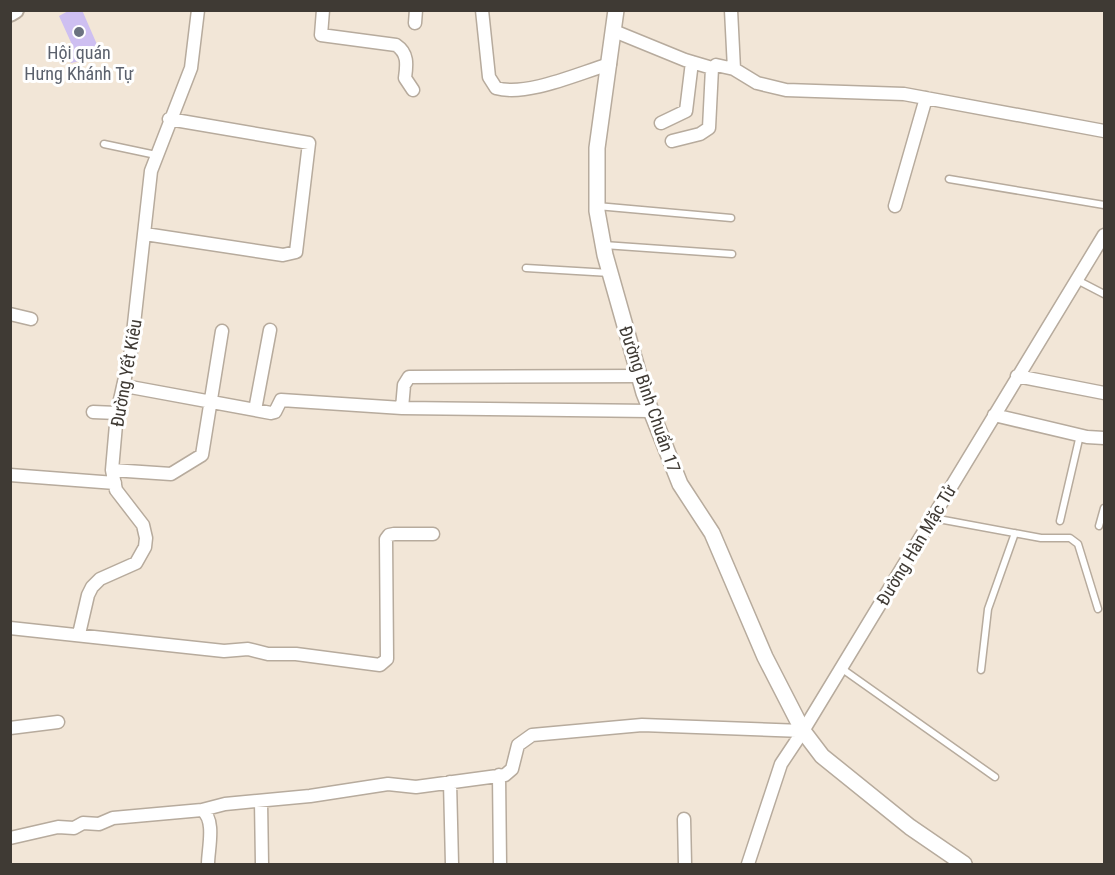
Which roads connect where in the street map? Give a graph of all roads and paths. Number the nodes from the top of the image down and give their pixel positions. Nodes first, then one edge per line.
1 (15, 10) edge
2 (198, 10) edge
3 (322, 10) edge
4 (482, 10) edge
5 (616, 10) edge
6 (731, 10) edge
7 (10, 13) edge
8 (614, 31) junction
9 (692, 62) junction
10 (609, 64) junction
11 (712, 68) junction
12 (734, 69) junction
13 (413, 90) dead end
14 (926, 98) junction
15 (169, 119) junction
16 (661, 123) dead end
17 (1104, 131) edge
18 (672, 141) dead end
19 (104, 144) dead end
20 (156, 155) junction
21 (949, 179) dead end
22 (1104, 205) edge
23 (597, 206) junction
24 (896, 206) dead end
25 (731, 218) dead end
26 (145, 234) junction
27 (1104, 235) edge
28 (604, 245) junction
29 (732, 254) dead end
30 (526, 268) dead end
31 (611, 273) junction
32 (1077, 279) junction
33 (1104, 294) edge
34 (10, 314) edge
35 (31, 319) dead end
36 (270, 330) dead end
37 (222, 331) dead end
38 (640, 376) junction
39 (1017, 376) junction
40 (125, 386) junction
41 (1104, 393) edge
42 (210, 403) junction
43 (402, 408) junction
44 (255, 410) junction
45 (93, 411) dead end
46 (650, 411) junction
47 (117, 413) junction
48 (994, 415) junction
49 (1080, 435) junction
50 (1104, 438) edge
51 (112, 470) junction
52 (10, 476) edge
53 (115, 483) junction
54 (1104, 508) edge
55 (932, 518) junction
56 (1060, 522) dead end
57 (1099, 526) dead end
58 (1015, 533) junction
59 (433, 534) dead end
60 (1098, 609) dead end
61 (10, 628) edge
62 (79, 634) junction
63 (841, 668) junction
64 (981, 670) dead end
65 (58, 722) dead end
66 (10, 728) edge
67 (803, 731) junction
68 (499, 775) junction
69 (995, 777) dead end
70 (450, 782) junction
71 (261, 801) junction
72 (202, 810) junction
73 (684, 819) dead end
74 (10, 838) edge
75 (208, 864) edge
76 (262, 864) edge
77 (452, 864) edge
78 (500, 864) edge
79 (685, 864) edge
80 (748, 864) edge
81 (964, 864) edge

1 - 7 main road
2 - 15 street, Đường Yết Kiêu
3 - 13 street
4 - 10 street
5 - 8 street, Đường Bình Chuẩn 17
6 - 12 street
8 - 9 street
8 - 10 street, Đường Bình Chuẩn 17
9 - 11 street
9 - 16 street
10 - 23 street, Đường Bình Chuẩn 17
11 - 12 street
11 - 18 street
12 - 14 street
14 - 17 street
14 - 24 street
15 - 20 street, Đường Yết Kiêu
15 - 26 street
19 - 20 lane
20 - 26 street, Đường Yết Kiêu
21 - 22 lane
23 - 25 lane
23 - 28 street, Đường Bình Chuẩn 17
26 - 40 street, Đường Yết Kiêu
27 - 32 street, Đường Hàn Mặc Tử
28 - 29 lane
28 - 31 street, Đường Bình Chuẩn 17
30 - 31 lane
31 - 38 street, Đường Bình Chuẩn 17
32 - 33 lane
32 - 39 street, Đường Hàn Mặc Tử
34 - 35 street
36 - 44 street
37 - 42 street
38 - 43 street
38 - 46 street, Đường Bình Chuẩn 17
39 - 41 street
39 - 48 street, Đường Hàn Mặc Tử
40 - 42 street
40 - 47 street, Đường Yết Kiêu
42 - 44 street
42 - 51 street
43 - 44 street
43 - 46 street
45 - 47 street
46 - 67 street, Đường Bình Chuẩn 17
47 - 51 street, Đường Yết Kiêu
48 - 49 street
48 - 55 street, Đường Hàn Mặc Tử
49 - 50 street
49 - 56 lane
51 - 53 street, Đường Yết Kiêu
52 - 53 street
53 - 62 street, Đường Yết Kiêu
54 - 57 lane
55 - 58 lane
55 - 63 street, Đường Hàn Mặc Tử
58 - 60 lane
58 - 64 lane
59 - 62 street
61 - 62 street
63 - 67 street, Đường Hàn Mặc Tử
63 - 69 lane
65 - 66 street
67 - 68 street
67 - 80 street, Đường Hàn Mặc Tử
67 - 81 street, Đường Bình Chuẩn 17
68 - 70 street
68 - 78 street
70 - 71 street
70 - 77 street
71 - 72 street
71 - 76 street
72 - 74 street
72 - 75 street
73 - 79 street

